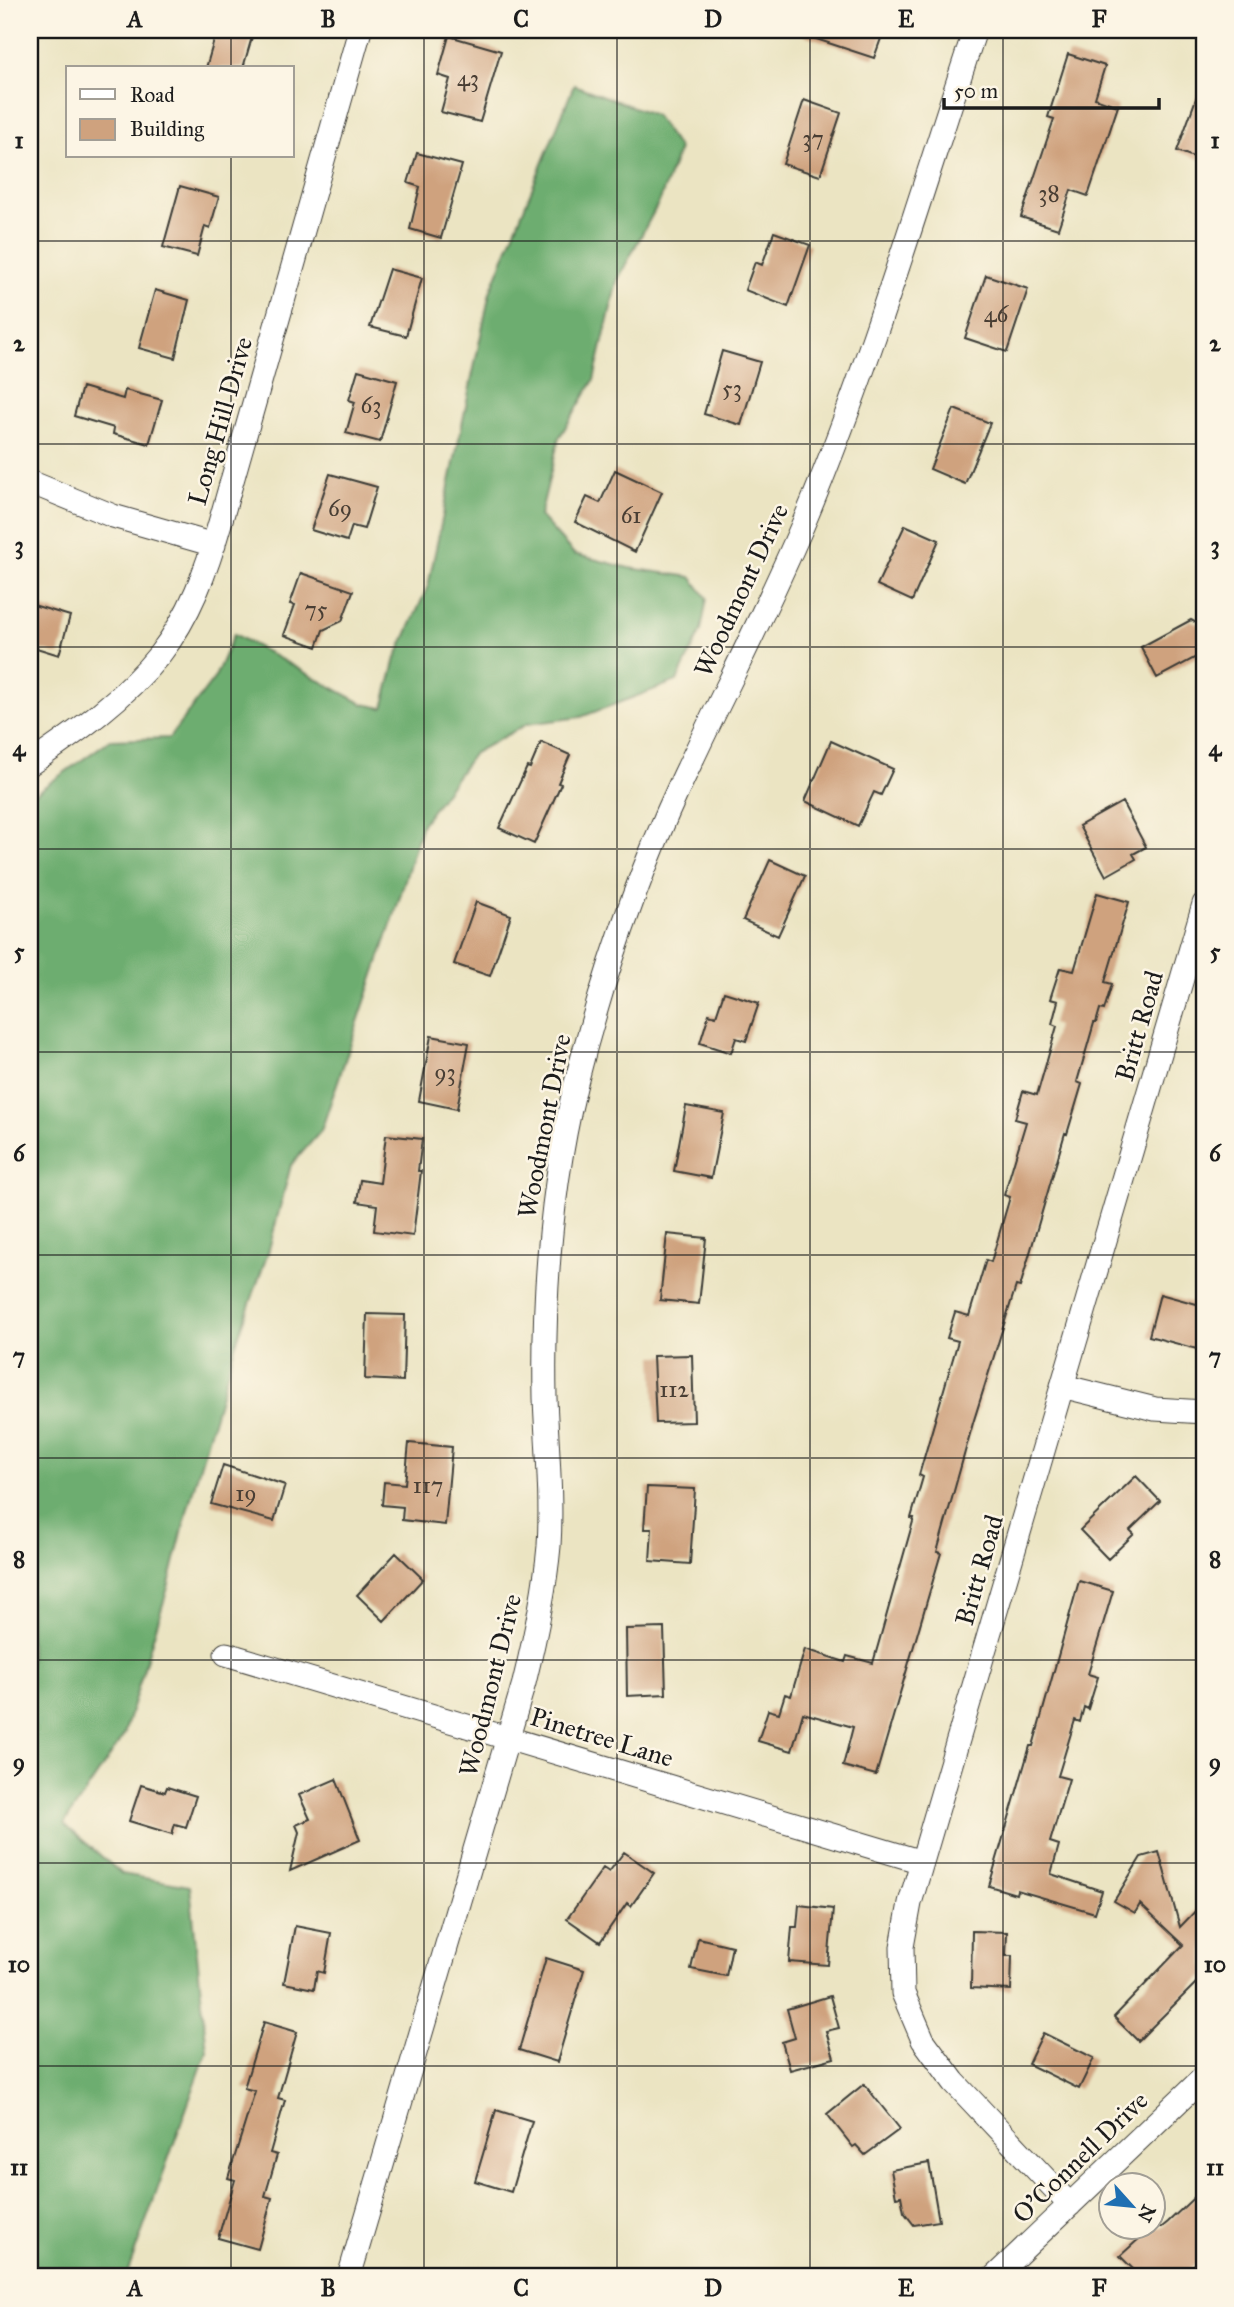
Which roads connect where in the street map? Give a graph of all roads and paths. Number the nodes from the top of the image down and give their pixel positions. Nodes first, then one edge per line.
1 (360, 30) edge
2 (975, 30) edge
3 (30, 482) edge
4 (214, 545) junction
5 (30, 764) edge
6 (1204, 904) edge
7 (1062, 1386) junction
8 (1204, 1412) edge
9 (226, 1654) dead end
10 (508, 1738) junction
11 (922, 1862) junction
12 (1204, 2077) edge
13 (1070, 2205) junction
14 (349, 2277) edge
15 (994, 2277) edge

1 - 4 street, Long Hill Drive
2 - 10 street, Woodmont Drive
3 - 4 street
4 - 5 street, Long Hill Drive
6 - 7 street, Britt Road
7 - 8 street
7 - 11 street, Britt Road
9 - 10 street, Pinetree Lane
10 - 11 street, Pinetree Lane
10 - 14 street, Woodmont Drive
11 - 13 street, Britt Road
12 - 13 street, O'Connell Drive
13 - 15 street, O'Connell Drive

